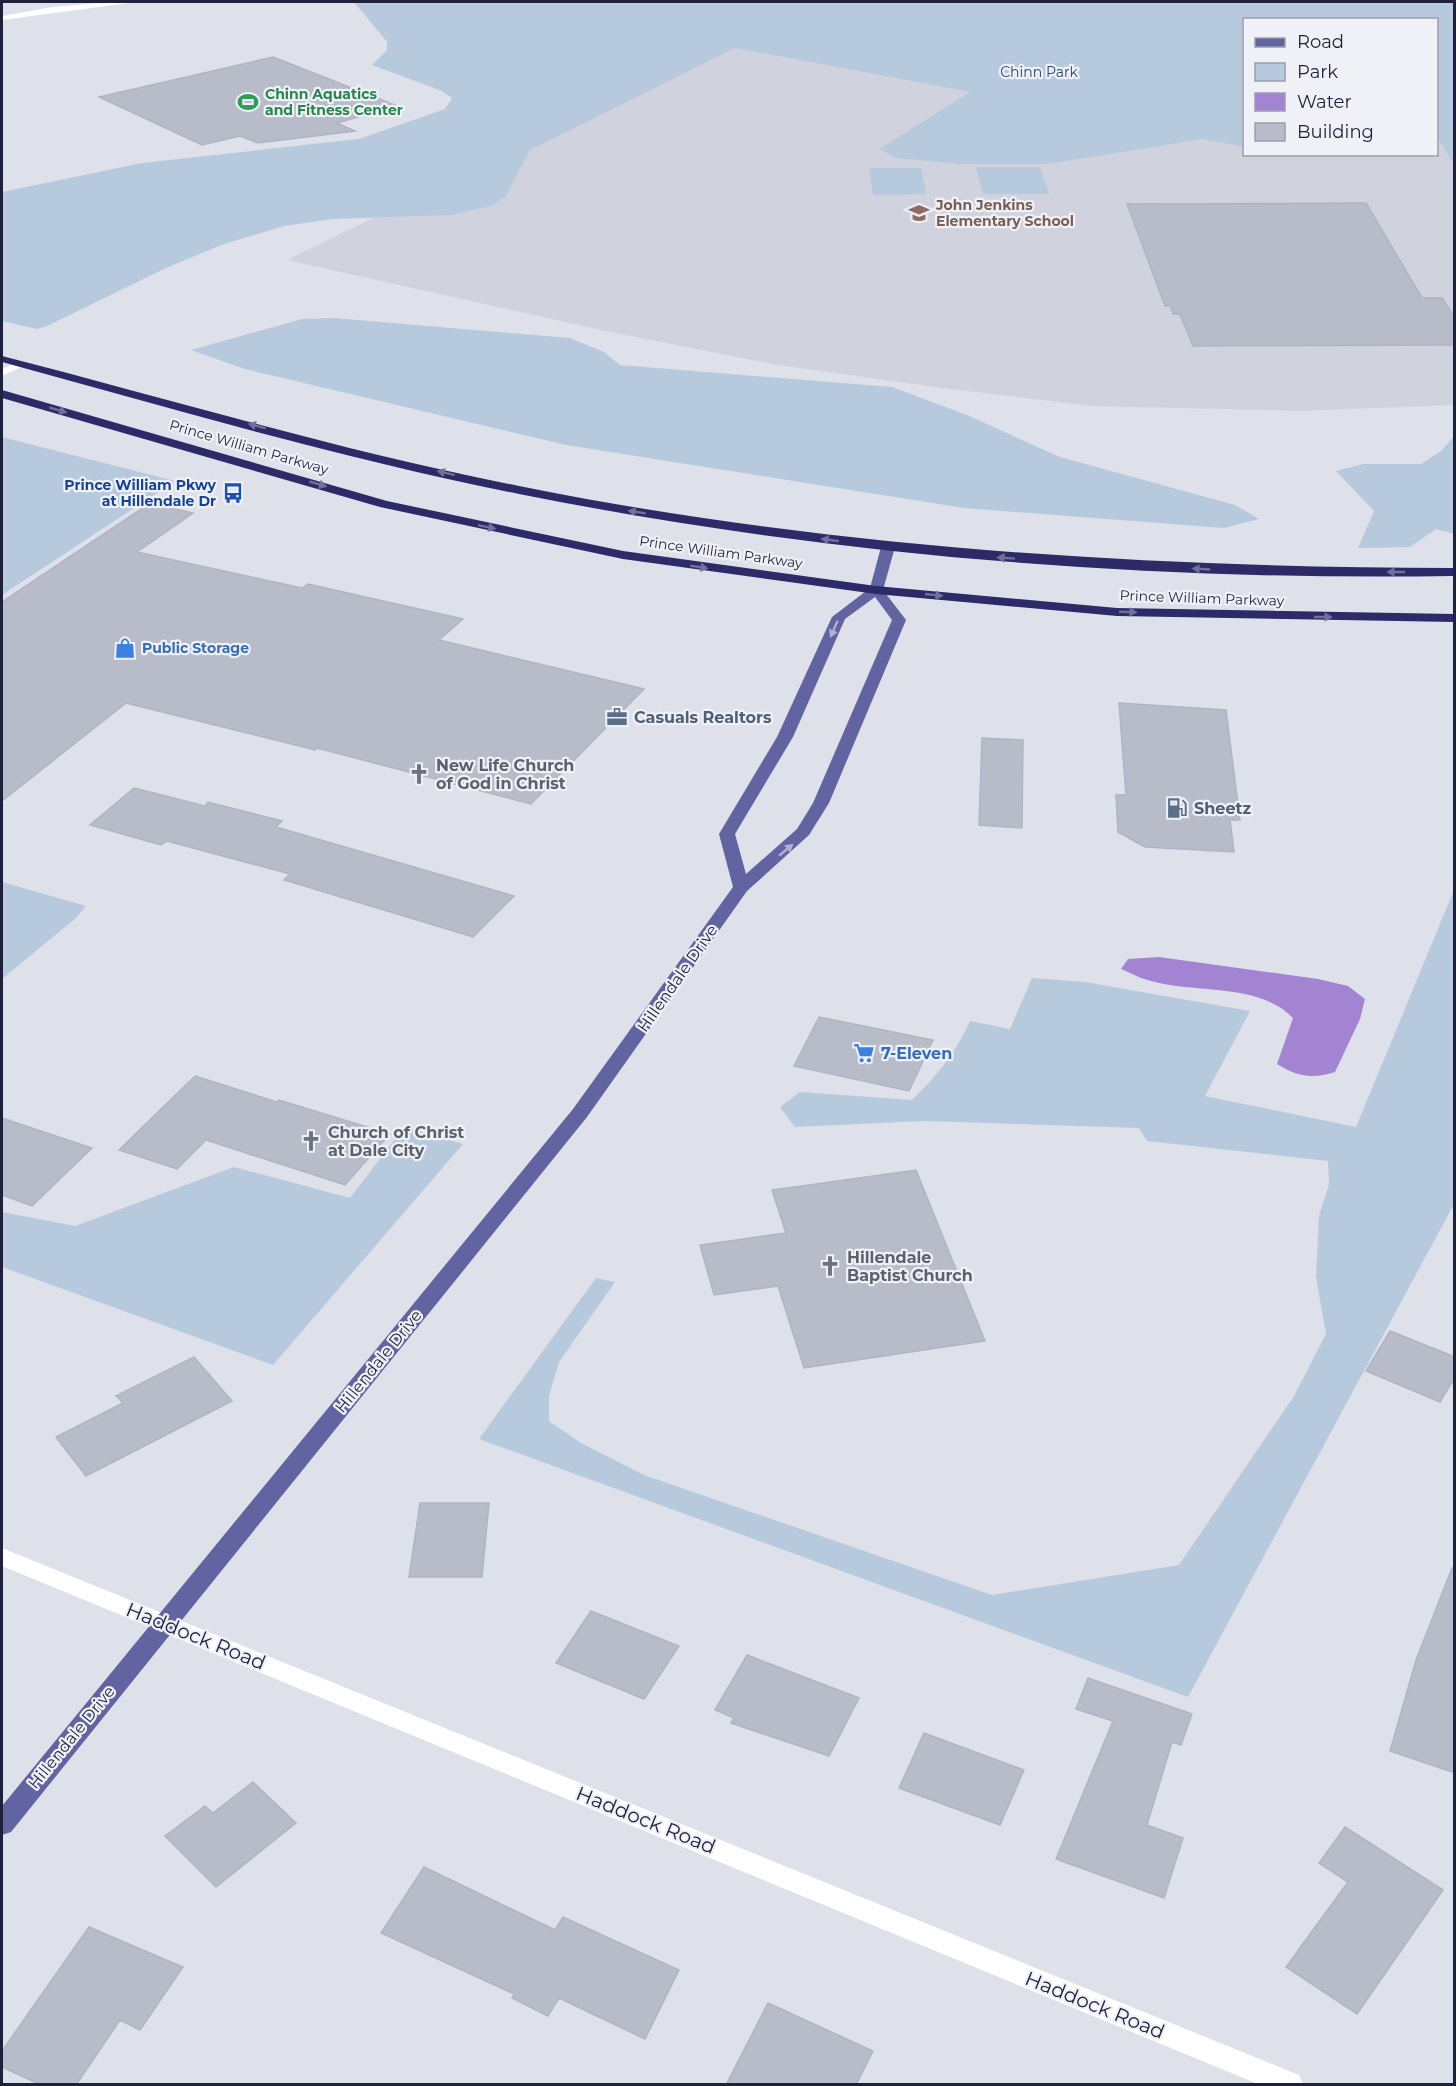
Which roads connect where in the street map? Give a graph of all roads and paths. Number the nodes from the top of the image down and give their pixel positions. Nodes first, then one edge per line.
1 (132, 2) edge
2 (2, 18) edge
3 (2, 359) edge
4 (20, 364) junction
5 (2, 373) edge
6 (2, 394) edge
7 (888, 547) junction
8 (1455, 572) edge
9 (876, 590) junction
10 (1455, 618) edge
11 (741, 887) junction
12 (2, 1557) edge
13 (164, 1623) junction
14 (2, 1824) edge
15 (1289, 2085) edge

1 - 2 street
3 - 4 highway, Prince William Parkway
4 - 5 street
7 -> 4 highway, Prince William Parkway
6 -> 9 highway, Prince William Parkway
8 -> 7 highway, Prince William Parkway
7 - 9 main road
9 -> 10 highway, Prince William Parkway
9 -> 11 main road
11 -> 9 main road, Hillendale Drive
11 - 13 main road, Hillendale Drive
12 - 13 street, Haddock Road
13 - 14 main road, Hillendale Drive
13 - 15 street, Haddock Road

